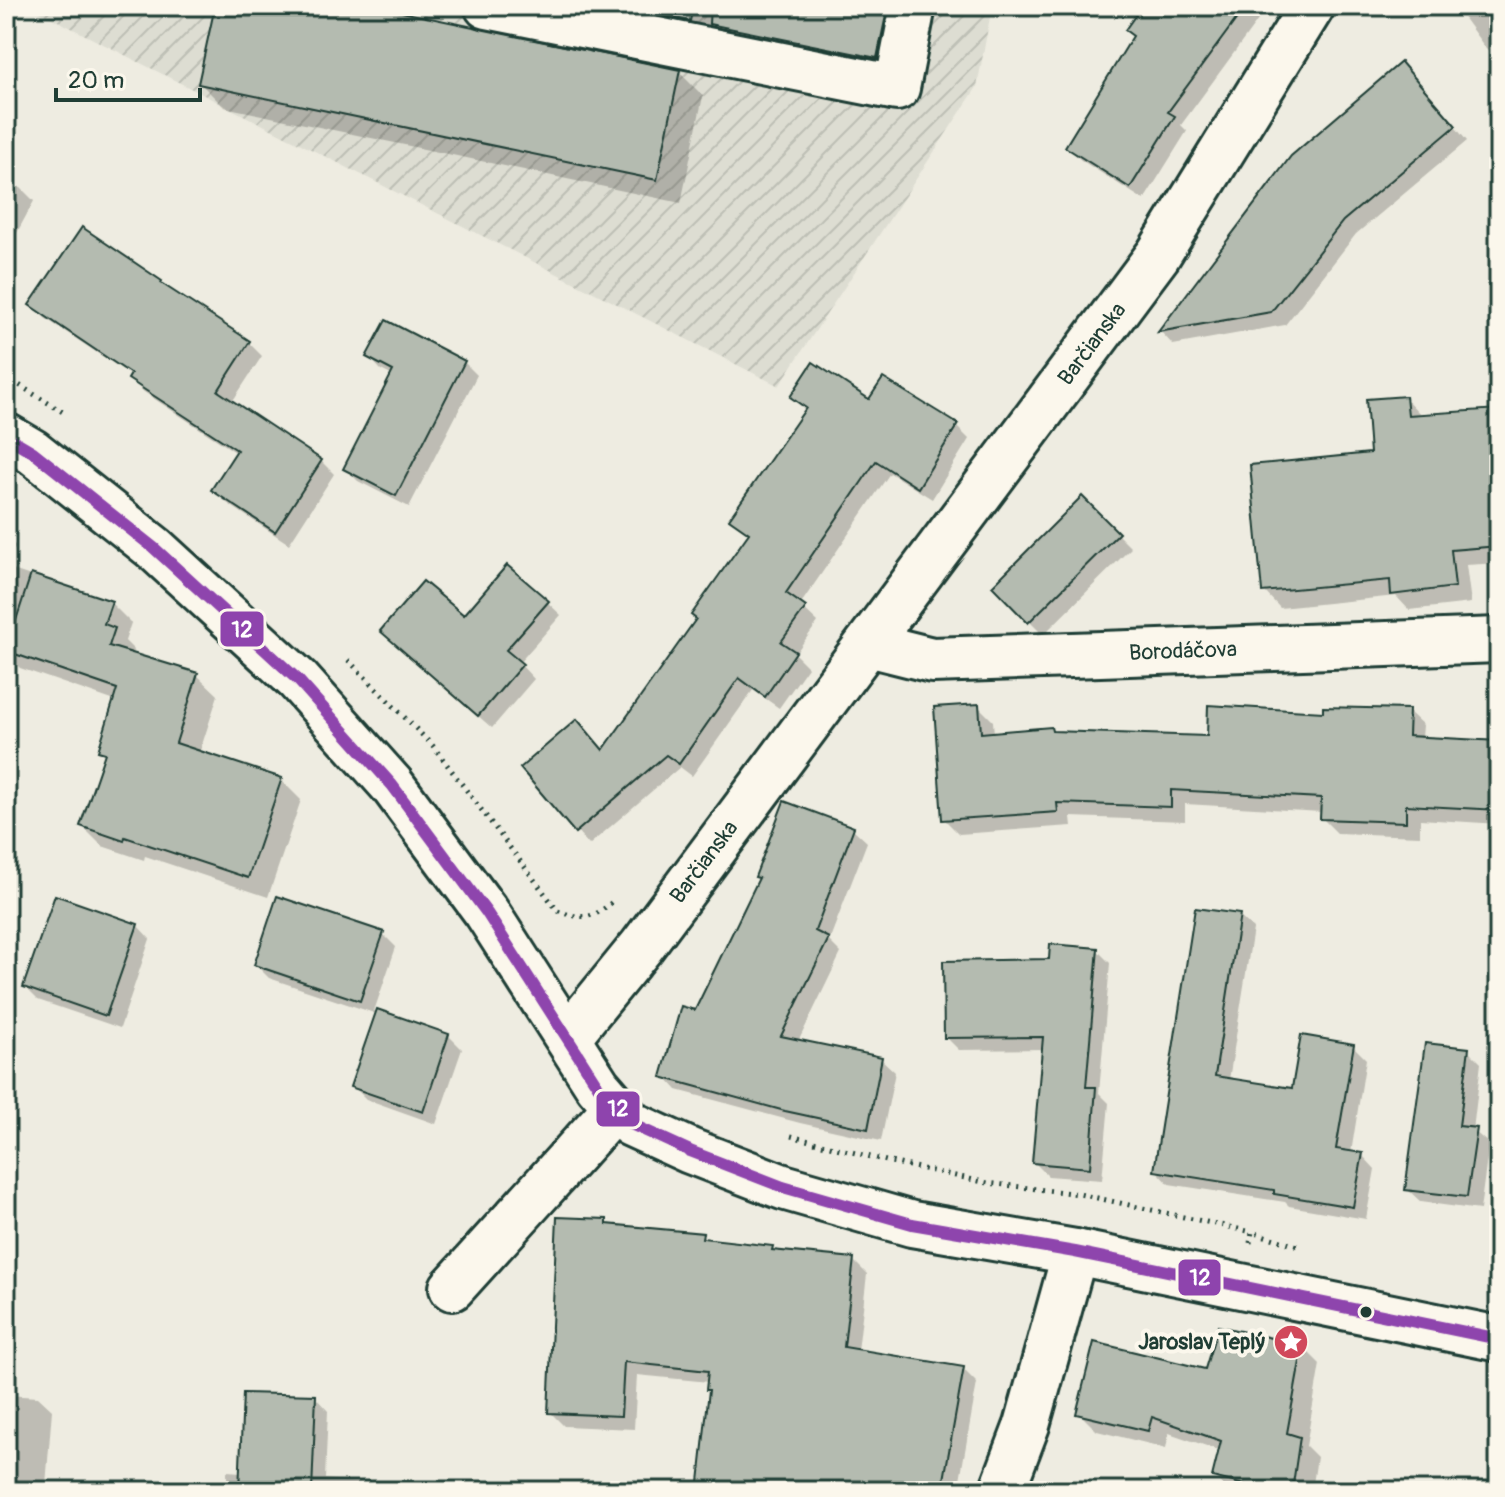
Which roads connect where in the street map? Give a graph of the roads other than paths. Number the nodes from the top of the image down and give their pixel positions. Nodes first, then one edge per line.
1 (913, 6) edge
2 (1312, 6) edge
3 (510, 8) edge
4 (6, 436) edge
5 (1499, 640) edge
6 (868, 644) junction
7 (568, 1037) junction
8 (616, 1107) junction
9 (1075, 1252) junction
10 (452, 1288) dead end
11 (1499, 1339) edge
12 (1002, 1491) edge

1 - 3 street
2 - 6 street, Barčianska
4 - 7 street
5 - 6 street, Borodáčova
6 - 7 street, Barčianska
7 - 8 street
8 - 9 street
8 - 10 street
9 - 11 street
9 - 12 street

